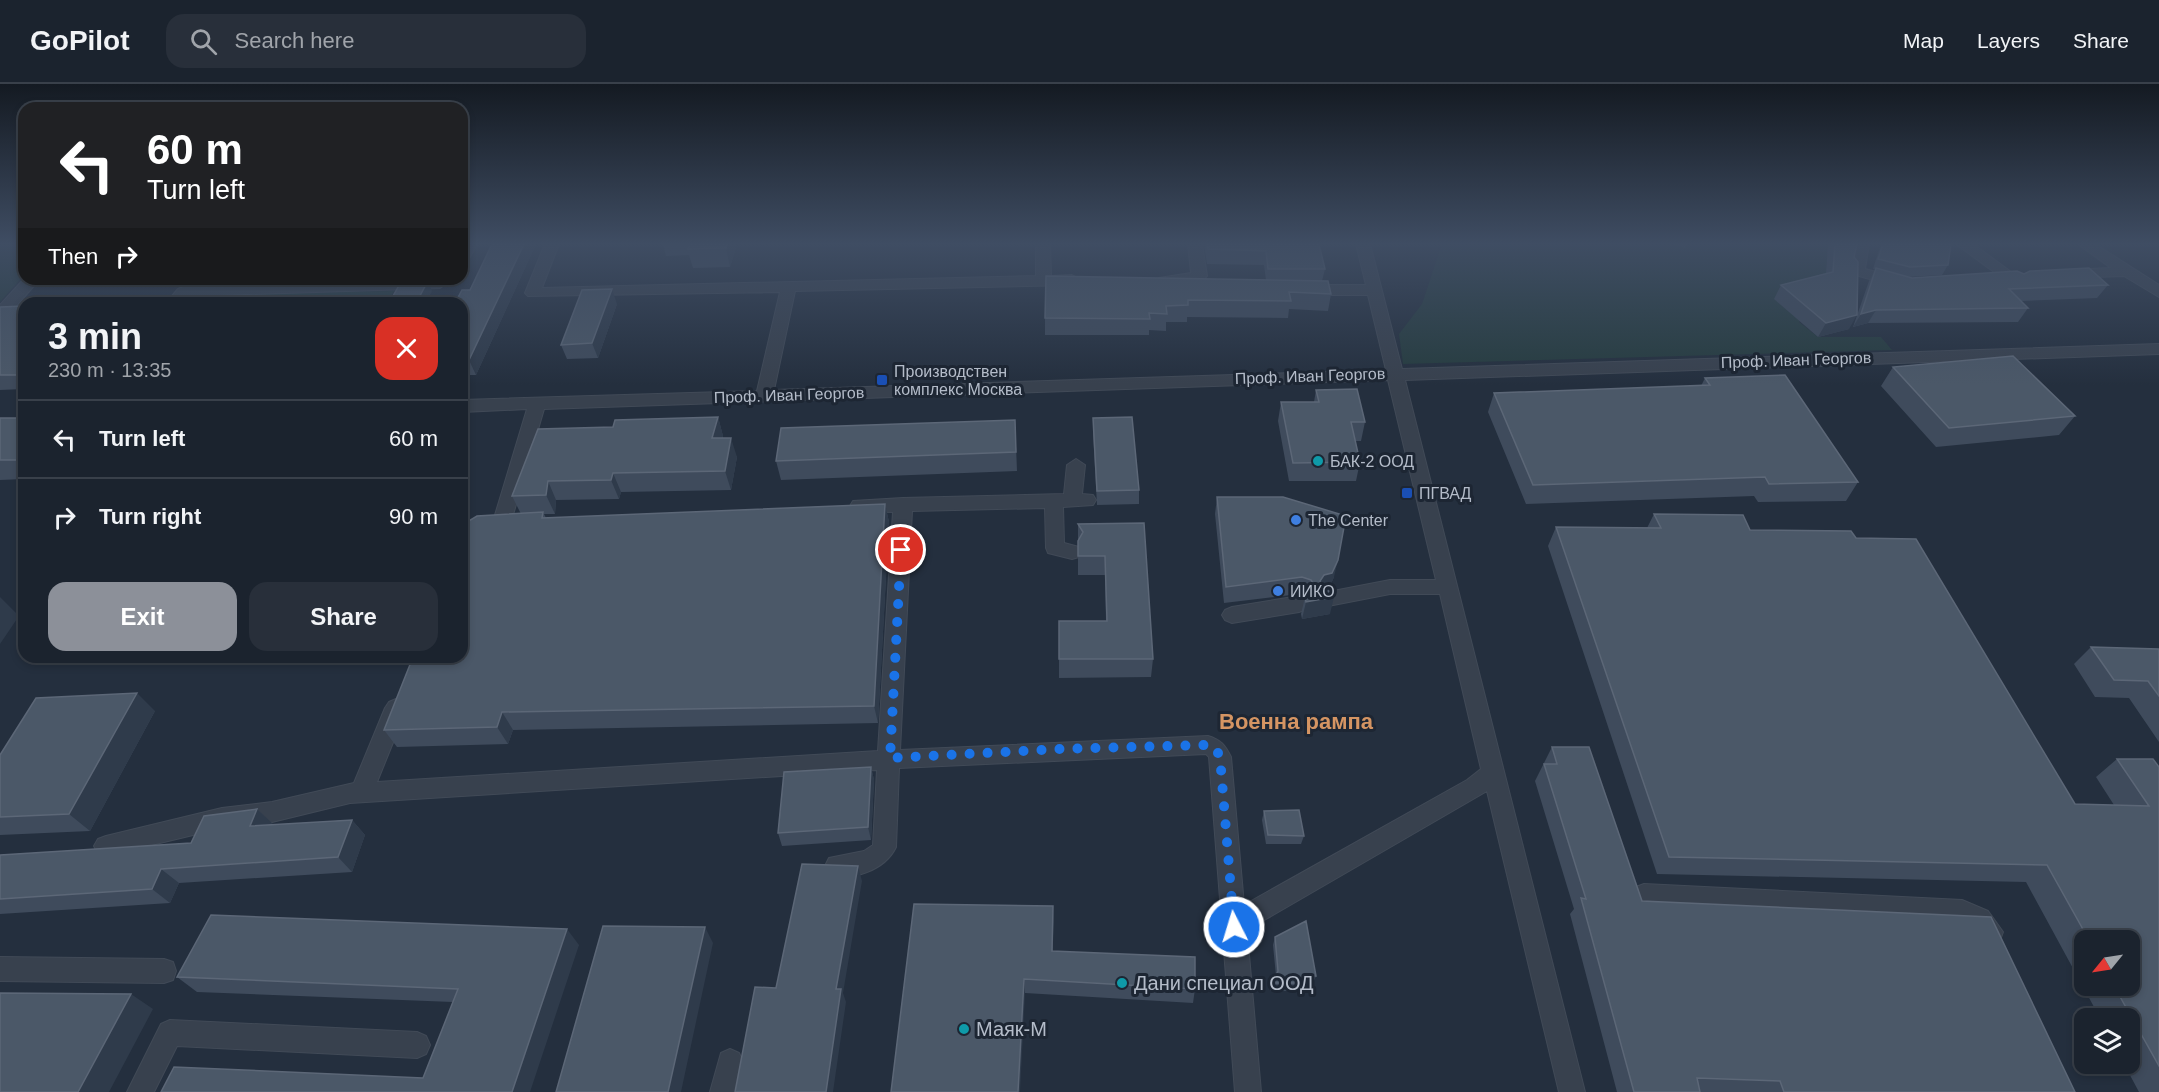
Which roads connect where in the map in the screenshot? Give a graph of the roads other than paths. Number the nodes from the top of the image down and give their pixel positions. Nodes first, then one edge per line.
1 (21, 291) edge
2 (210, 291) edge
3 (534, 291) edge
4 (658, 291) edge
5 (788, 291) edge
6 (1374, 291) edge
7 (179, 297) edge
8 (1, 312) edge
9 (18, 312) edge
10 (2159, 349) edge
11 (1394, 373) junction
12 (764, 396) junction
13 (537, 403) junction
14 (468, 406) edge
15 (1076, 465) dead end
16 (1071, 500) junction
17 (903, 504) junction
18 (844, 507) edge
19 (525, 524) edge
20 (501, 525) junction
21 (482, 526) edge
22 (1072, 552) dead end
23 (1445, 587) junction
24 (1328, 599) edge
25 (1299, 604) dead end
26 (1232, 615) dead end
27 (405, 688) edge
28 (890, 758) junction
29 (1492, 774) junction
30 (362, 792) junction
31 (106, 846) edge
32 (837, 866) edge
33 (1644, 895) dead end
34 (1234, 927) junction
35 (2001, 954) edge
36 (0, 969) edge
37 (164, 971) dead end
38 (417, 1045) dead end
39 (730, 1062) dead end
40 (140, 1092) edge
41 (723, 1092) edge
42 (1248, 1092) edge
43 (1572, 1092) edge

1 - 8 street
2 - 7 street
3 - 4 street
5 - 12 street
6 - 11 street
8 - 9 street
10 - 11 street, Проф. Иван Георгов
11 - 12 street, Проф. Иван Георгов
11 - 23 street
12 - 13 street, Проф. Иван Георгов
13 - 14 street, Проф. Иван Георгов
13 - 20 street
15 - 16 street
16 - 17 street
16 - 22 street
17 - 18 street
17 - 28 street
19 - 20 street
20 - 21 street
23 - 24 street
23 - 29 street
25 - 26 street
27 - 30 street
28 - 30 street
28 - 32 street
28 - 34 street
29 - 34 street
29 - 43 street
30 - 31 street
33 - 35 street
34 - 42 street
36 - 37 street
38 - 40 street
39 - 41 street

